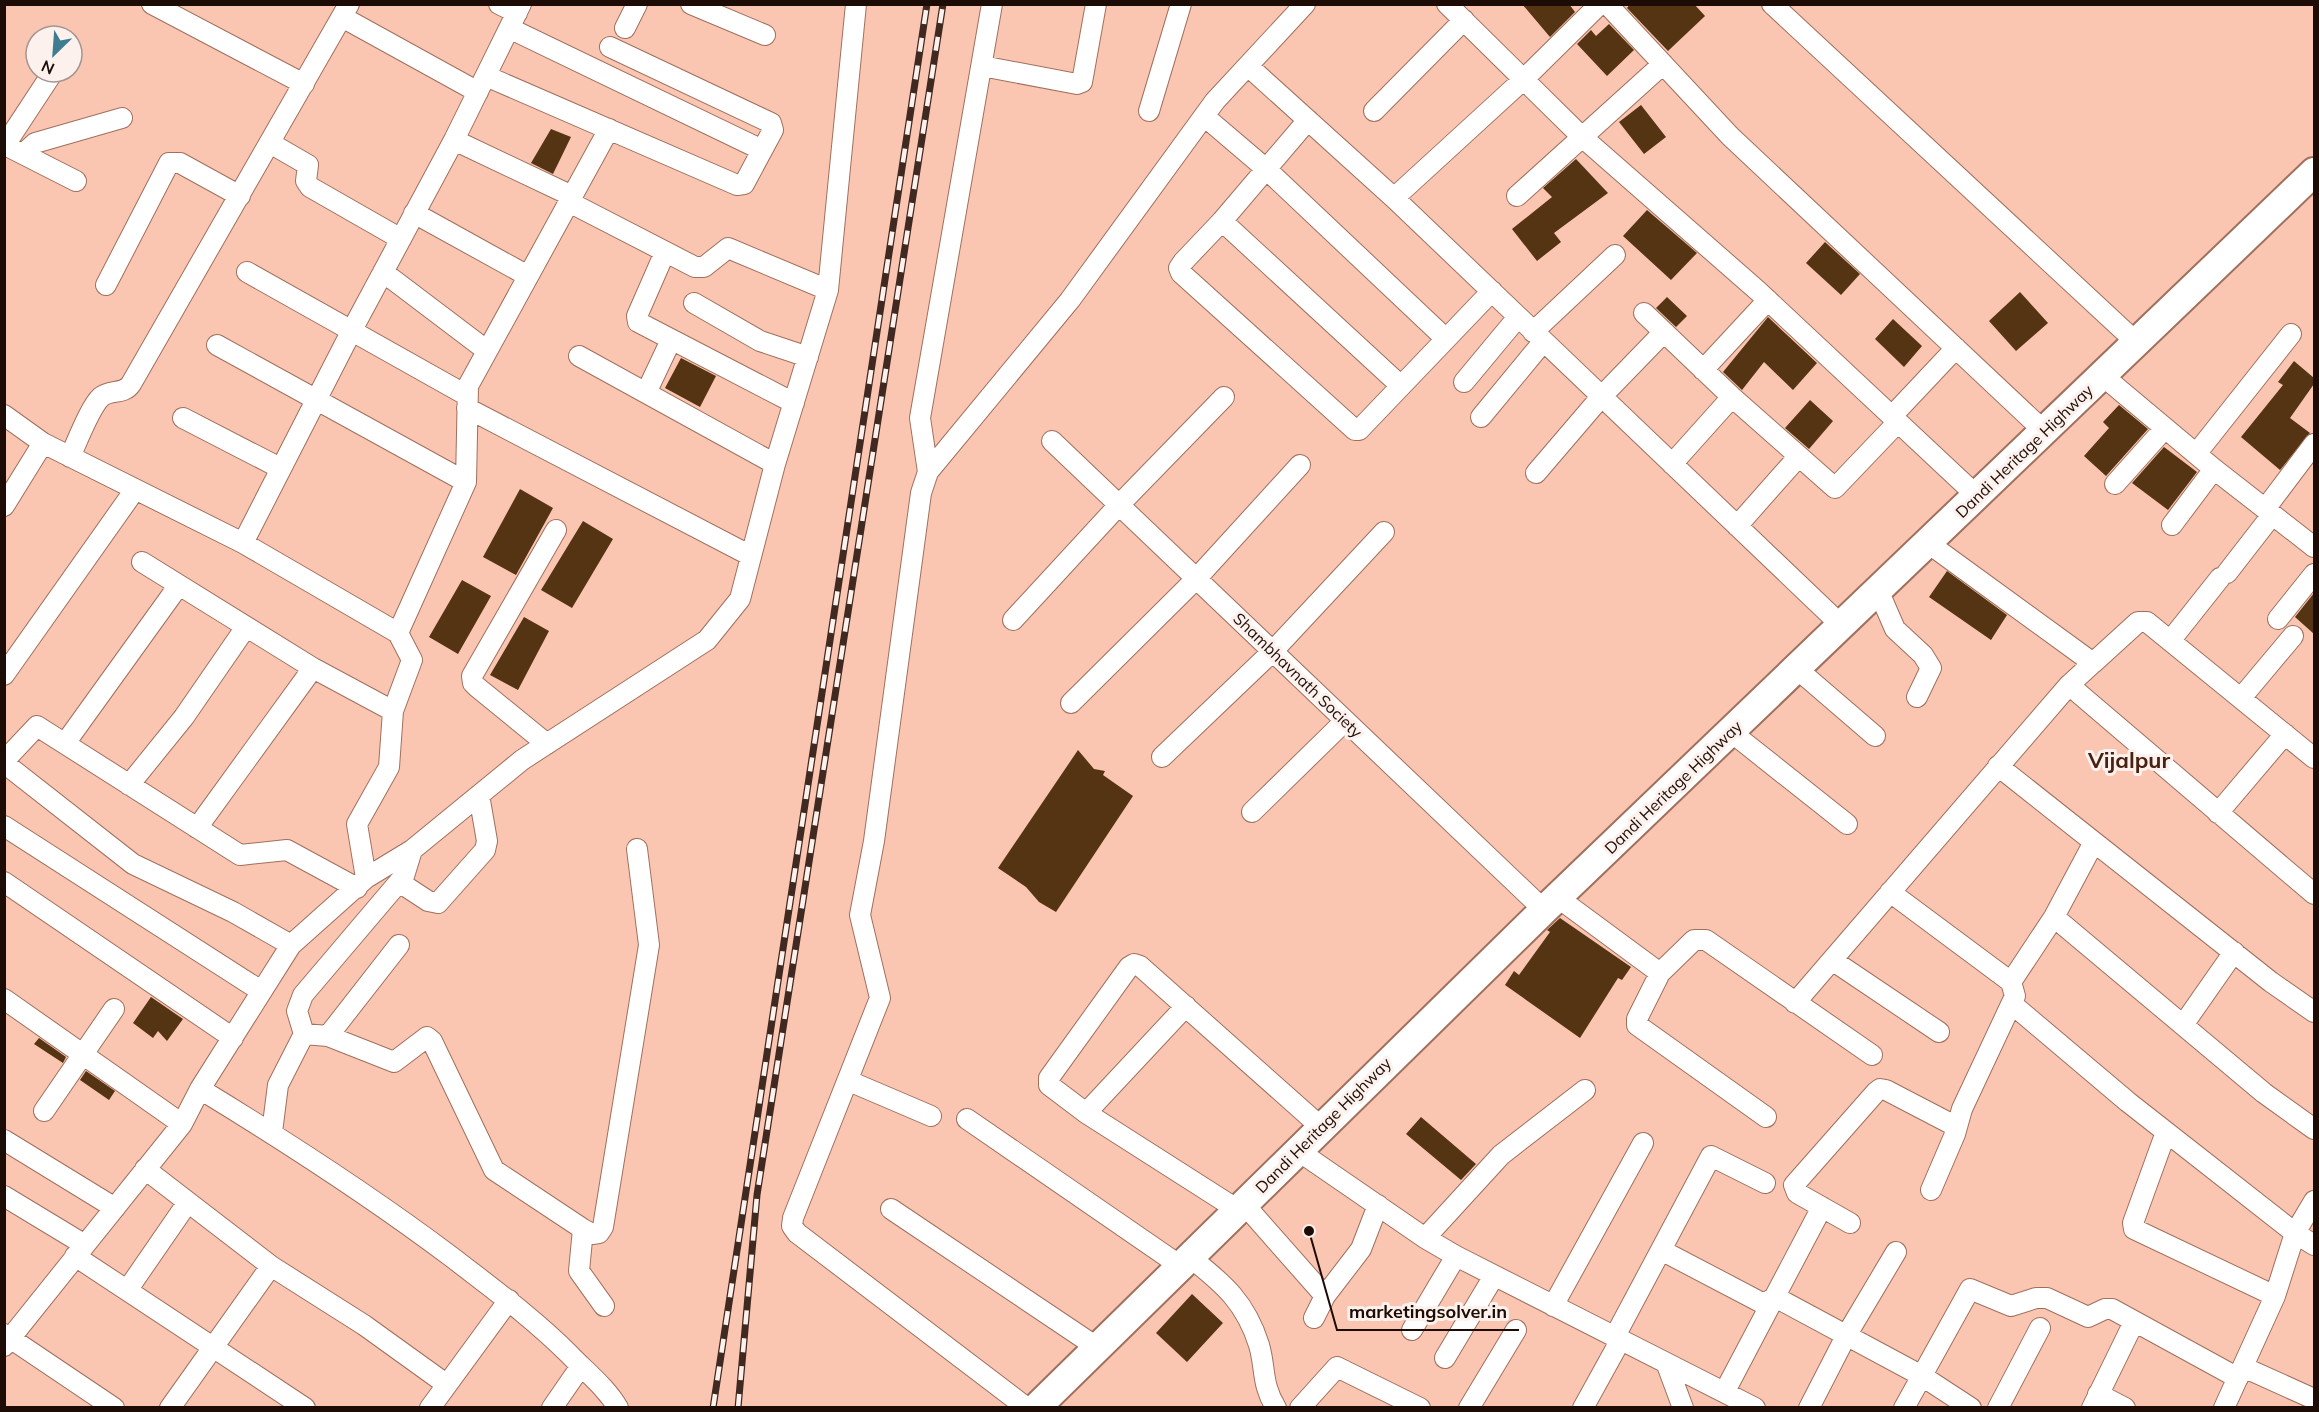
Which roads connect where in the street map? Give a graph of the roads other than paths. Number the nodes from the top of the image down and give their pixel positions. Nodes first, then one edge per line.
1 (152, 4) edge
2 (499, 4) edge
3 (637, 4) edge
4 (691, 4) edge
5 (856, 4) edge
6 (992, 4) edge
7 (1096, 4) edge
8 (1181, 4) edge
9 (1305, 4) edge
10 (1447, 4) edge
11 (1600, 4) edge
12 (1607, 4) edge
13 (1773, 4) edge
14 (345, 11) edge
15 (516, 15) edge
16 (1464, 20) junction
17 (625, 28) dead end
18 (765, 35) dead end
19 (610, 46) dead end
20 (1663, 64) junction
21 (982, 66) junction
22 (1248, 66) junction
23 (1524, 79) junction
24 (46, 84) edge
25 (303, 84) junction
26 (482, 84) junction
27 (1149, 111) dead end
28 (1374, 111) dead end
29 (1204, 116) junction
30 (122, 118) dead end
31 (1308, 120) junction
32 (609, 129) junction
33 (1581, 136) junction
34 (454, 140) junction
35 (270, 143) junction
36 (11, 148) edge
37 (762, 150) junction
38 (1265, 168) junction
39 (2314, 172) edge
40 (76, 181) dead end
41 (240, 196) junction
42 (1517, 196) dead end
43 (1394, 198) junction
44 (570, 199) junction
45 (414, 213) junction
46 (1222, 221) junction
47 (401, 238) junction
48 (665, 252) junction
49 (1615, 255) dead end
50 (247, 272) dead end
51 (383, 272) junction
52 (528, 276) junction
53 (106, 285) dead end
54 (828, 290) junction
55 (1492, 291) junction
56 (1768, 300) junction
57 (694, 303) dead end
58 (1644, 313) dead end
59 (1518, 317) junction
60 (352, 330) junction
61 (1664, 332) junction
62 (2291, 334) dead end
63 (1538, 337) junction
64 (1446, 339) junction
65 (670, 340) junction
66 (2137, 342) junction
67 (217, 345) dead end
68 (1956, 348) junction
69 (486, 350) junction
70 (579, 356) dead end
71 (808, 357) junction
72 (1703, 370) junction
73 (2103, 376) junction
74 (1464, 382) dead end
75 (1401, 386) junction
76 (646, 393) junction
77 (1224, 397) dead end
78 (1601, 397) junction
79 (1732, 397) junction
80 (315, 401) junction
81 (467, 402) junction
82 (794, 403) junction
83 (4, 415) edge
84 (1481, 417) dead end
85 (183, 418) dead end
86 (1895, 419) junction
87 (2165, 428) junction
88 (2045, 432) junction
89 (1052, 441) dead end
90 (43, 443) junction
91 (2314, 444) edge
92 (2196, 454) junction
93 (1799, 456) junction
94 (70, 457) junction
95 (776, 464) junction
96 (1672, 464) junction
97 (1300, 465) dead end
98 (280, 468) junction
99 (2214, 470) junction
100 (928, 471) junction
101 (1536, 474) dead end
102 (466, 482) junction
103 (2115, 484) dead end
104 (134, 491) junction
105 (1977, 496) junction
106 (1119, 505) junction
107 (4, 506) edge
108 (2269, 512) junction
109 (2172, 525) dead end
110 (1737, 526) junction
111 (555, 530) dead end
112 (1384, 532) dead end
113 (243, 543) junction
114 (1928, 543) junction
115 (2314, 547) edge
116 (751, 556) junction
117 (142, 562) dead end
118 (2314, 574) edge
119 (1196, 579) junction
120 (179, 585) junction
121 (1878, 590) junction
122 (2278, 619) dead end
123 (1013, 620) dead end
124 (1841, 625) junction
125 (246, 627) junction
126 (398, 633) junction
127 (2293, 636) dead end
128 (2170, 640) junction
129 (1273, 651) junction
130 (2093, 663) junction
131 (313, 668) junction
132 (1796, 668) junction
133 (4, 675) edge
134 (2068, 685) junction
135 (1917, 696) dead end
136 (2241, 698) junction
137 (1071, 703) dead end
138 (393, 711) junction
139 (1345, 721) junction
140 (1731, 732) junction
141 (2285, 734) junction
142 (1875, 736) dead end
143 (66, 742) junction
144 (547, 744) junction
145 (1162, 757) dead end
146 (2314, 758) edge
147 (4, 762) edge
148 (1998, 766) junction
149 (129, 785) junction
150 (479, 795) junction
151 (1252, 812) dead end
152 (2218, 813) junction
153 (1847, 824) dead end
154 (4, 826) edge
155 (197, 828) junction
156 (2094, 842) junction
157 (637, 849) dead end
158 (412, 850) junction
159 (4, 882) edge
160 (399, 882) junction
161 (361, 883) junction
162 (1890, 892) junction
163 (2314, 894) edge
164 (1550, 904) junction
165 (2054, 917) junction
166 (291, 945) junction
167 (399, 945) dead end
168 (2234, 952) junction
169 (1832, 960) junction
170 (1660, 973) junction
171 (2011, 982) junction
172 (261, 991) junction
173 (4, 999) edge
174 (1796, 1003) junction
175 (2012, 1004) junction
176 (1186, 1006) junction
177 (114, 1010) dead end
178 (2314, 1012) edge
179 (2183, 1025) junction
180 (1939, 1032) dead end
181 (304, 1034) junction
182 (328, 1036) junction
183 (233, 1038) junction
184 (84, 1055) junction
185 (1872, 1055) dead end
186 (849, 1081) junction
187 (200, 1089) junction
188 (1585, 1090) dead end
189 (44, 1111) dead end
190 (1086, 1113) junction
191 (931, 1116) dead end
192 (1766, 1116) dead end
193 (967, 1119) dead end
194 (182, 1124) junction
195 (1321, 1127) junction
196 (1958, 1127) junction
197 (2314, 1129) edge
198 (272, 1132) junction
199 (2166, 1132) junction
200 (4, 1140) edge
201 (1643, 1143) dead end
202 (1297, 1150) junction
203 (145, 1169) junction
204 (1765, 1183) dead end
205 (1931, 1190) dead end
206 (4, 1196) edge
207 (2314, 1201) edge
208 (188, 1202) junction
209 (1378, 1205) junction
210 (1241, 1207) junction
211 (1822, 1207) junction
212 (115, 1208) junction
213 (891, 1209) dead end
214 (1850, 1223) dead end
215 (583, 1229) junction
216 (2295, 1233) junction
217 (1425, 1238) junction
218 (2314, 1245) edge
219 (80, 1250) junction
220 (1662, 1250) junction
221 (1896, 1252) dead end
222 (1456, 1256) junction
223 (1186, 1263) junction
224 (271, 1266) junction
225 (1494, 1275) junction
226 (128, 1289) junction
227 (1325, 1296) junction
228 (2275, 1296) junction
229 (1775, 1297) junction
230 (509, 1300) junction
231 (604, 1306) dead end
232 (1553, 1306) junction
233 (1314, 1318) dead end
234 (2134, 1322) junction
235 (2040, 1328) dead end
236 (1412, 1330) dead end
237 (1516, 1330) dead end
238 (1846, 1336) junction
239 (7, 1340) edge
240 (1617, 1340) junction
241 (213, 1346) junction
242 (1098, 1348) junction
243 (1445, 1358) dead end
244 (1667, 1365) junction
245 (581, 1366) junction
246 (2240, 1372) junction
247 (1922, 1376) junction
248 (446, 1384) junction
249 (1725, 1391) junction
250 (2314, 1399) edge
251 (2095, 1401) edge
252 (114, 1407) edge
253 (171, 1407) edge
254 (305, 1407) edge
255 (430, 1407) edge
256 (552, 1407) edge
257 (618, 1407) edge
258 (1028, 1407) edge
259 (1036, 1407) edge
260 (1275, 1407) edge
261 (1299, 1407) edge
262 (1420, 1407) edge
263 (1469, 1407) edge
264 (1583, 1407) edge
265 (1683, 1407) edge
266 (1755, 1407) edge
267 (1809, 1407) edge
268 (1904, 1407) edge
269 (1971, 1407) edge
270 (1998, 1407) edge
271 (2125, 1407) edge
272 (2224, 1407) edge

1 - 25 street
2 - 15 street
3 - 17 street
4 - 18 street
5 - 54 street
6 - 21 street
7 - 21 street
8 - 27 street
9 - 22 street
10 - 16 street
11 - 23 street
12 - 20 street
13 - 66 street
14 - 25 street
14 - 26 street
15 - 26 street
15 - 37 street
16 - 23 street
16 - 28 street
19 - 37 street
20 - 33 street
20 - 68 street
21 - 100 street
22 - 29 street
22 - 31 street
23 - 33 street
23 - 43 street
24 - 36 street
25 - 35 street
26 - 32 street
26 - 34 street
29 - 38 street
29 - 100 street
30 - 36 street
31 - 38 street
31 - 43 street
32 - 37 street
32 - 44 street
33 - 42 street
33 - 56 street
34 - 44 street
34 - 45 street
35 - 41 street
35 - 47 street
36 - 40 street
38 - 46 street
38 - 64 street
39 - 66 highway, Dandi Heritage Highway
41 - 53 street
41 - 94 street
43 - 55 street
44 - 48 street
44 - 52 street
45 - 47 street
45 - 52 street
46 - 75 street
46 - 75 street
47 - 51 street
48 - 54 street
48 - 65 street
49 - 63 street
50 - 60 street
51 - 60 street
51 - 69 street
52 - 69 street
54 - 71 street
55 - 59 street
55 - 64 street
56 - 72 street
56 - 86 street
57 - 71 street
58 - 61 street
59 - 63 street
59 - 74 street
60 - 80 street
60 - 81 street
61 - 72 street
61 - 78 street
62 - 92 street
63 - 78 street
63 - 84 street
64 - 75 street
65 - 76 street
65 - 82 street
66 - 73 highway, Dandi Heritage Highway
67 - 80 street
68 - 86 street
68 - 88 street
69 - 81 street
70 - 76 street
71 - 82 street
72 - 79 street
73 - 87 street
73 - 88 highway, Dandi Heritage Highway
76 - 95 street
77 - 106 street
78 - 96 street
78 - 101 street
79 - 93 street
79 - 96 street
80 - 98 street
80 - 102 street
81 - 102 street
81 - 116 street
82 - 95 street
83 - 90 street
85 - 98 street
86 - 93 street
86 - 105 street
87 - 92 street
87 - 103 street
88 - 105 highway, Dandi Heritage Highway
89 - 106 street, Shambhavnath Society
90 - 94 street
90 - 107 street
91 - 108 street
92 - 99 street
93 - 110 street
94 - 104 street
95 - 116 street
96 - 110 street
97 - 119 street
98 - 113 street
99 - 108 street
99 - 109 street
100 - 186 street
102 - 126 street
104 - 113 street
104 - 133 street
105 - 114 highway, Dandi Heritage Highway
106 - 119 street, Shambhavnath Society
106 - 123 street
108 - 115 street
108 - 128 street
110 - 124 street
111 - 144 street
112 - 129 street
113 - 126 street
114 - 121 highway, Dandi Heritage Highway
114 - 130 street
116 - 144 street
117 - 120 street
118 - 122 street
119 - 129 street, Shambhavnath Society
119 - 137 street
120 - 125 street
120 - 143 street
121 - 124 highway, Dandi Heritage Highway
121 - 135 street
124 - 132 highway, Dandi Heritage Highway
125 - 131 street
125 - 149 street
126 - 138 street
127 - 136 street
128 - 130 street
128 - 136 street
129 - 139 street, Shambhavnath Society
129 - 145 street
130 - 134 street
131 - 138 street
131 - 155 street
132 - 140 highway, Dandi Heritage Highway
132 - 142 street
134 - 148 street
134 - 152 street
136 - 141 street
138 - 161 street
139 - 151 street
139 - 164 street, Shambhavnath Society
140 - 153 street
140 - 164 highway, Dandi Heritage Highway
141 - 146 street
141 - 152 street
143 - 147 street
143 - 149 street
144 - 150 street
147 - 166 street
148 - 156 street
148 - 162 street
149 - 155 street
150 - 158 street
150 - 160 street
152 - 163 street
154 - 172 street
155 - 161 street
156 - 165 street
156 - 168 street
157 - 215 street
158 - 160 street
158 - 161 street
159 - 183 street
160 - 181 street
161 - 166 street
162 - 169 street
162 - 171 street
164 - 170 street, Shambhavnath Society
164 - 195 highway, Dandi Heritage Highway
165 - 171 street
165 - 179 street
166 - 172 street
167 - 182 street
168 - 178 street
168 - 179 street
169 - 174 street
169 - 180 street
170 - 174 street
170 - 192 street
171 - 175 street
172 - 183 street
173 - 184 street
174 - 185 street
175 - 196 street
175 - 199 street
176 - 190 street
176 - 190 street
176 - 195 street
177 - 184 street
179 - 197 street
181 - 182 street
181 - 198 street
182 - 215 street
183 - 187 street
184 - 189 street
184 - 194 street
186 - 191 street
186 - 258 street
187 - 194 street
187 - 198 street
188 - 217 street
190 - 210 street
193 - 223 street
194 - 203 street
195 - 202 highway, Dandi Heritage Highway
196 - 205 street
196 - 211 street
198 - 230 street
199 - 216 street
199 - 228 street
200 - 212 street
201 - 232 street
202 - 209 street
202 - 210 highway, Dandi Heritage Highway
203 - 208 street
203 - 212 street
204 - 220 street
206 - 219 street
207 - 216 street
208 - 224 street
208 - 226 street
209 - 217 street
209 - 227 street
210 - 223 highway, Dandi Heritage Highway
210 - 227 street
211 - 214 street
211 - 229 street
212 - 219 street
213 - 242 street
215 - 231 street
216 - 218 street
216 - 228 street
217 - 222 street
219 - 226 street
219 - 239 street
220 - 229 street
220 - 240 street
221 - 238 street
222 - 225 street
222 - 236 street
223 - 242 highway, Dandi Heritage Highway
223 - 260 street
224 - 241 street
224 - 248 street
225 - 232 street
225 - 243 street
226 - 241 street
227 - 233 street
228 - 246 street
229 - 238 street
229 - 249 street
230 - 245 street
230 - 248 street
232 - 240 street
234 - 246 street
234 - 247 street
234 - 251 street
235 - 270 street
237 - 263 street
238 - 247 street
238 - 267 street
239 - 252 street
240 - 244 street
240 - 264 street
241 - 253 street
241 - 254 street
242 - 259 highway, Dandi Heritage Highway
244 - 249 street
244 - 265 street
245 - 256 street
245 - 257 street
246 - 250 street
246 - 272 street
247 - 268 street
247 - 269 street
248 - 255 street
249 - 266 street
251 - 271 street
261 - 262 street

